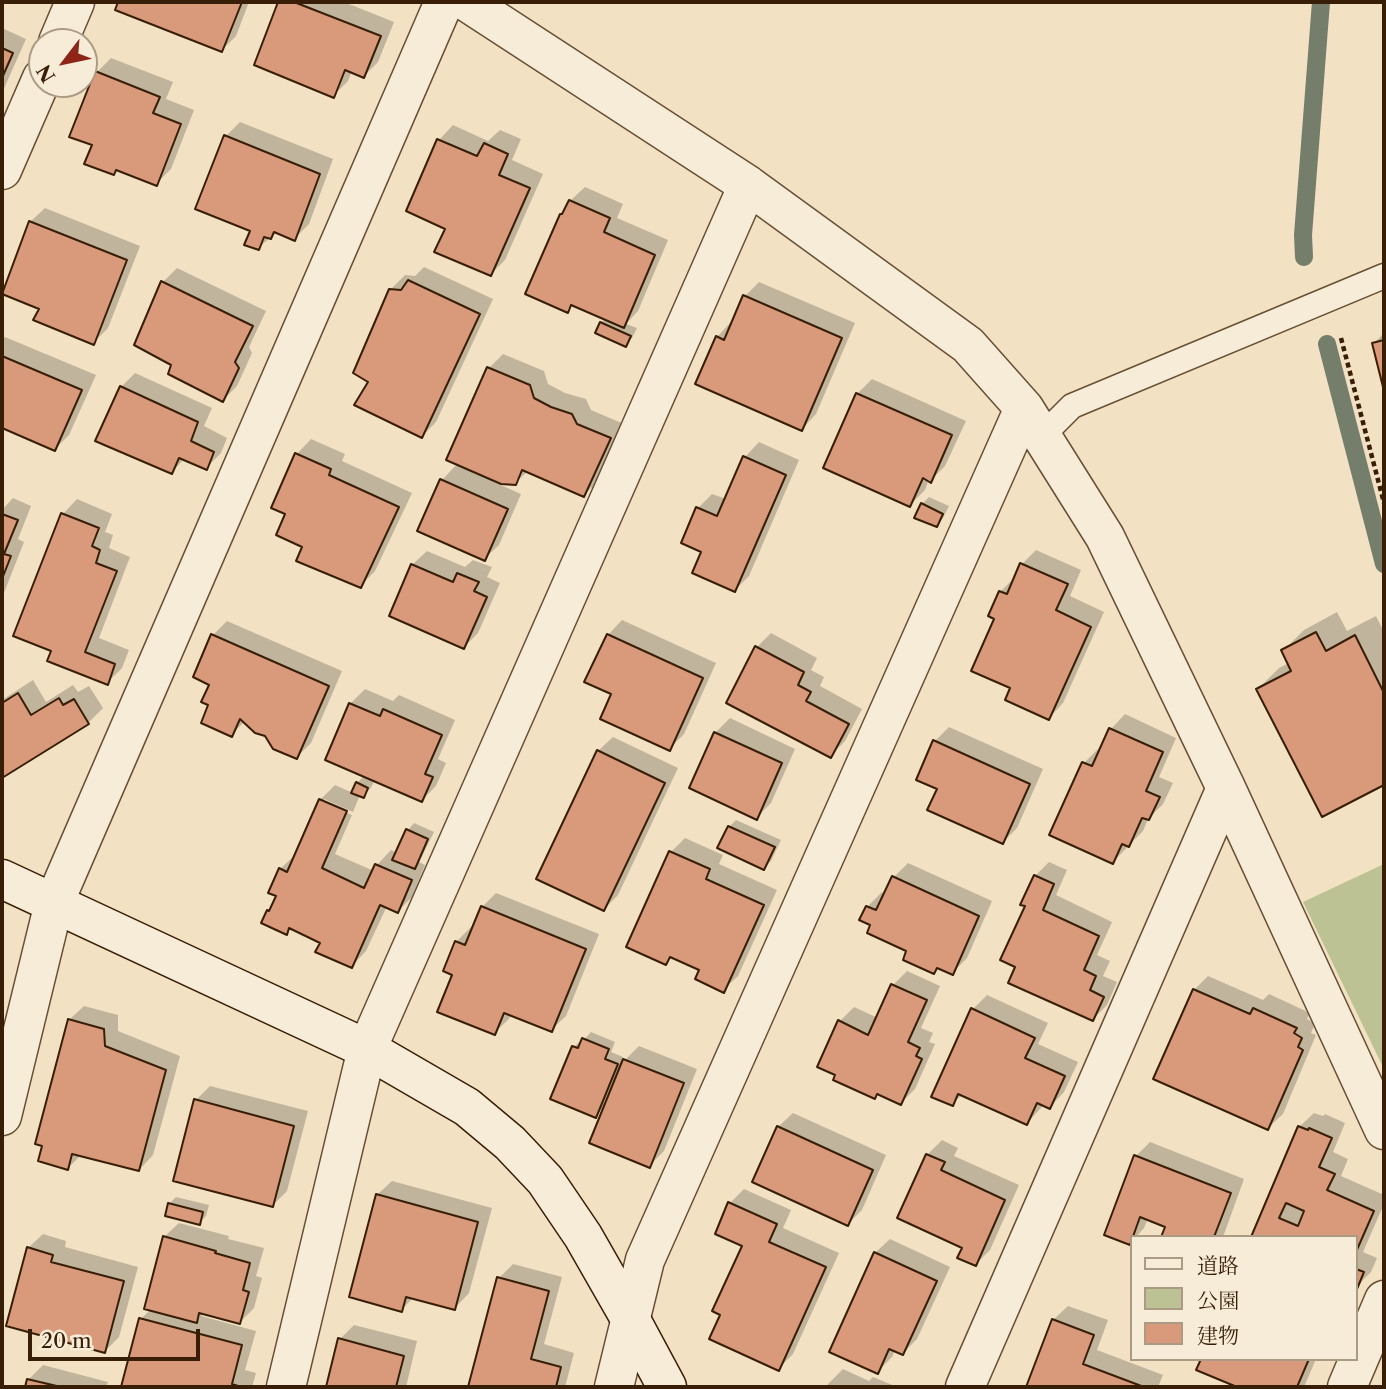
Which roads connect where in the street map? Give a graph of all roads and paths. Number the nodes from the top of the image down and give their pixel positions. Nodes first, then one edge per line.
1 (75, 2) edge
2 (444, 2) edge
3 (467, 2) edge
4 (64, 28) edge
5 (33, 98) edge
6 (2, 170) edge
7 (748, 185) junction
8 (1384, 276) edge
9 (1340, 335) dead end
10 (1033, 422) junction
11 (1384, 503) edge
12 (1226, 788) junction
13 (2, 879) edge
14 (54, 903) junction
15 (367, 1049) junction
16 (2, 1116) edge
17 (1384, 1130) edge
18 (1384, 1300) edge
19 (631, 1320) junction
20 (286, 1387) edge
21 (614, 1387) edge
22 (667, 1387) edge
23 (965, 1387) edge
24 (1347, 1387) edge

1 - 4 street
2 - 14 street
3 - 7 street
5 - 6 street
7 - 10 street
7 - 15 street
8 - 10 lane
9 - 11 path
10 - 12 street
10 - 19 street
12 - 17 street
12 - 23 street
13 - 14 street
14 - 15 street
14 - 16 street
15 - 19 street
15 - 20 street
18 - 24 street
19 - 21 street
19 - 22 street

